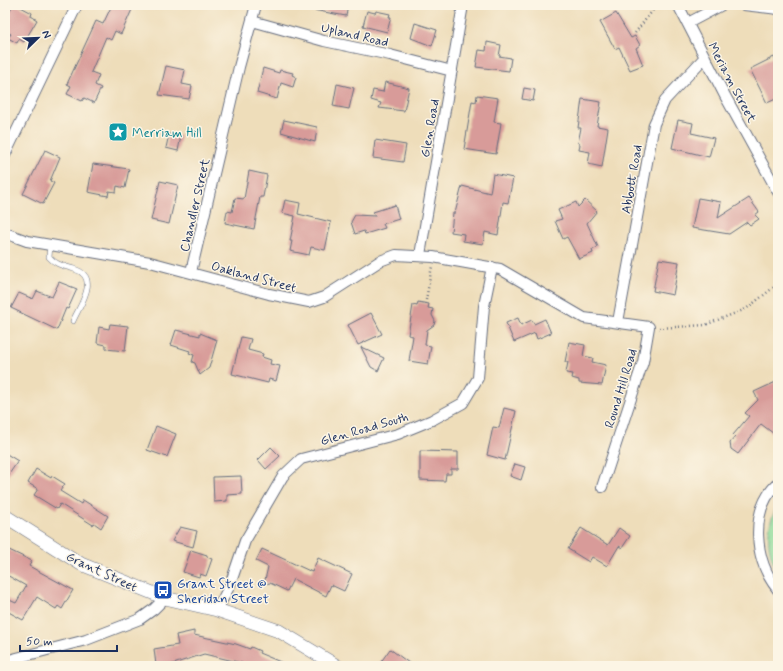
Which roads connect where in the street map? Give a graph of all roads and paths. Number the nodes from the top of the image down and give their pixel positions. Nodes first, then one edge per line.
1 (77, 5) edge
2 (256, 5) edge
3 (463, 5) edge
4 (657, 5) edge
5 (678, 5) edge
6 (722, 5) edge
7 (744, 5) edge
8 (778, 9) edge
9 (252, 21) junction
10 (688, 23) junction
11 (634, 33) dead end
12 (705, 57) junction
13 (452, 71) junction
14 (5, 155) edge
15 (778, 192) edge
16 (5, 233) edge
17 (50, 244) junction
18 (420, 255) junction
19 (432, 264) dead end
20 (492, 267) junction
21 (191, 272) junction
22 (778, 284) edge
23 (426, 300) dead end
24 (73, 322) dead end
25 (618, 322) junction
26 (649, 327) junction
27 (778, 482) edge
28 (602, 487) dead end
29 (5, 516) edge
30 (778, 590) edge
31 (165, 598) junction
32 (217, 610) junction
33 (5, 661) edge
34 (337, 666) edge

1 - 14 street
2 - 9 street, Chandler Street
3 - 13 street, Glen Road
4 - 11 path
5 - 10 street, Meriam Street
6 - 10 street
7 - 8 street
9 - 13 street, Upland Road
9 - 21 street, Chandler Street
10 - 12 street, Meriam Street
12 - 15 street, Meriam Street
12 - 25 street, Abbott Road
13 - 18 street, Glen Road
16 - 17 street, Oakland Street
17 - 21 street, Oakland Street
17 - 24 lane
18 - 20 street, Oakland Street
18 - 21 street, Oakland Street
19 - 23 path
20 - 25 street, Oakland Street
20 - 32 street, Glen Road South
22 - 26 path
25 - 26 street
26 - 28 street, Round Hill Road
27 - 30 street
29 - 31 street, Grant Street
31 - 32 street, Grant Street
31 - 33 street
32 - 34 street, Grant Street

